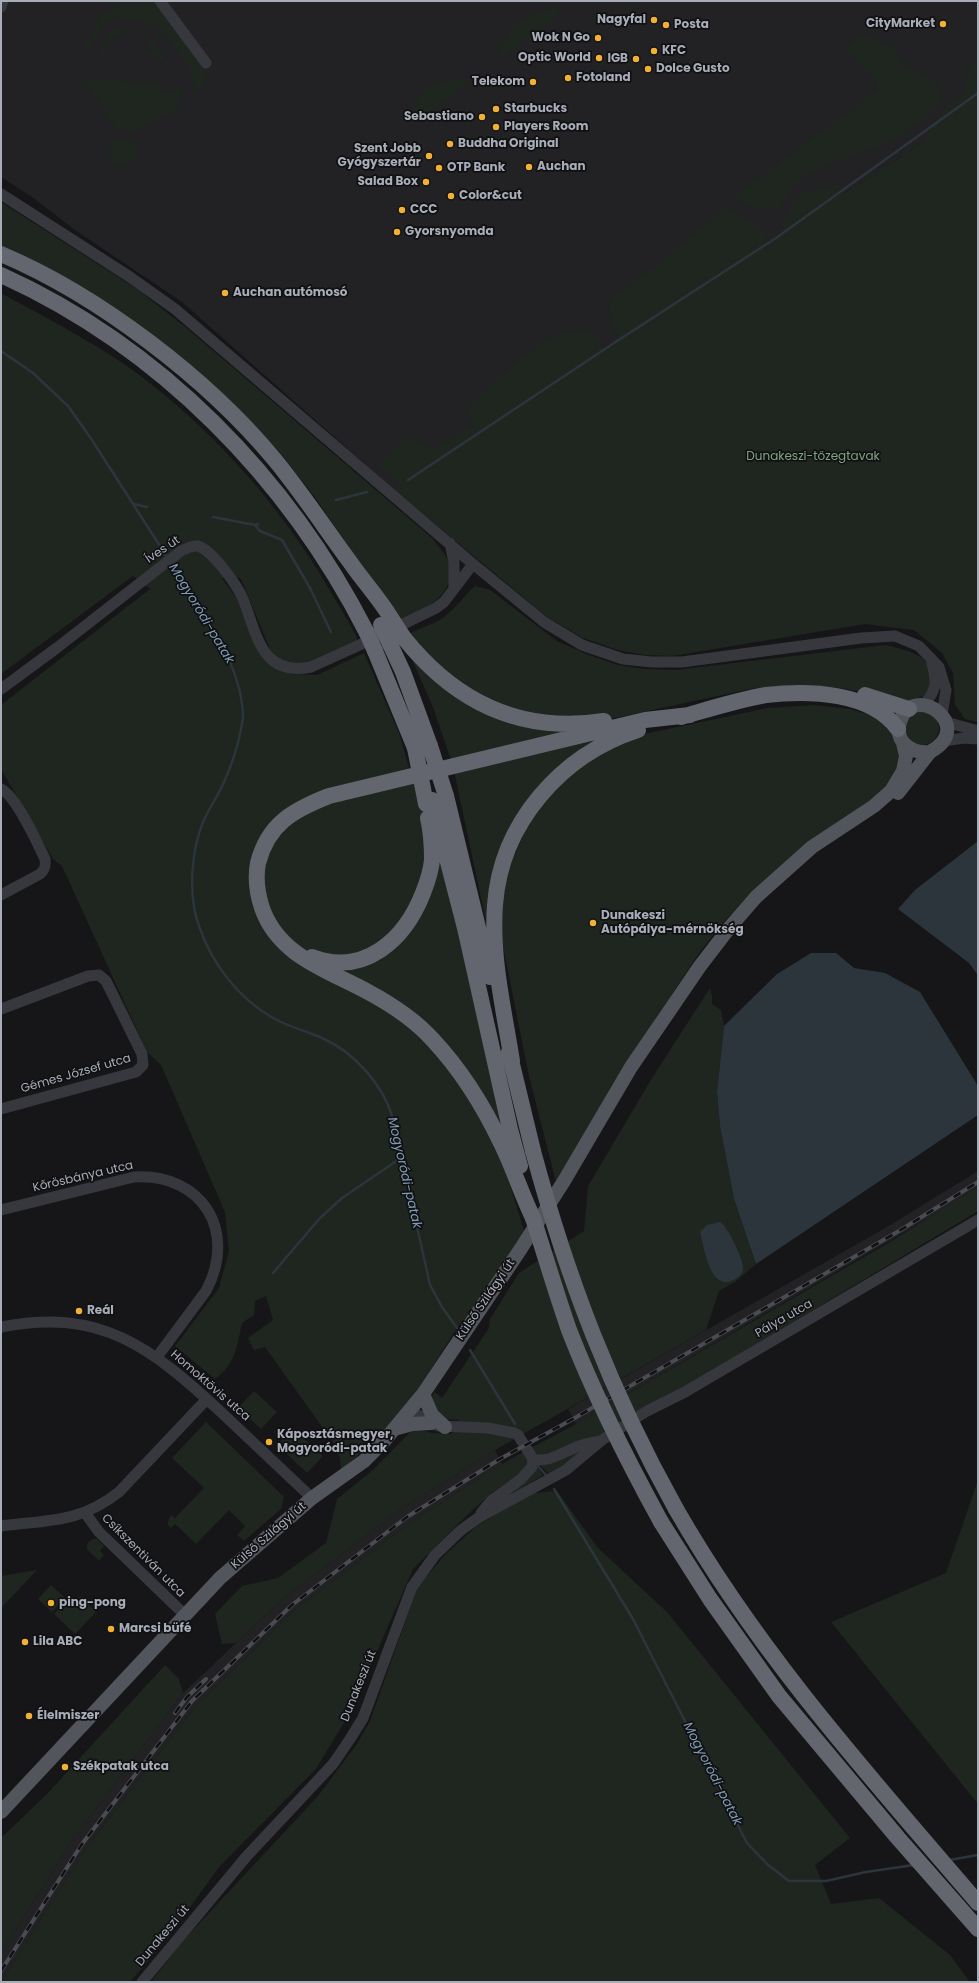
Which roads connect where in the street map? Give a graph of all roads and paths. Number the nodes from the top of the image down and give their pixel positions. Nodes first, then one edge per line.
1 (3, 1) edge
2 (160, 1) edge
3 (1, 6) edge
4 (206, 63) dead end
5 (1, 194) edge
6 (1, 254) edge
7 (1, 275) edge
8 (450, 542) junction
9 (473, 564) junction
10 (454, 587) junction
11 (397, 641) junction
12 (930, 657) junction
13 (1, 689) edge
14 (916, 707) junction
15 (686, 711) junction
16 (944, 718) junction
17 (978, 731) edge
18 (901, 736) junction
19 (978, 738) edge
20 (943, 741) junction
21 (423, 747) junction
22 (930, 752) junction
23 (1, 788) edge
24 (435, 800) junction
25 (780, 876) junction
26 (1, 895) edge
27 (278, 936) junction
28 (1, 1009) edge
29 (512, 1061) junction
30 (1, 1108) edge
31 (516, 1166) junction
32 (1, 1210) edge
33 (978, 1220) edge
34 (1, 1327) edge
35 (157, 1357) junction
36 (424, 1394) junction
37 (207, 1399) junction
38 (410, 1410) junction
39 (430, 1424) junction
40 (445, 1427) junction
41 (394, 1430) junction
42 (602, 1440) junction
43 (533, 1459) junction
44 (312, 1498) junction
45 (86, 1514) junction
46 (478, 1518) junction
47 (1, 1526) edge
48 (185, 1614) junction
49 (1, 1812) edge
50 (938, 1886) junction
51 (978, 1903) edge
52 (978, 1929) edge
53 (978, 1940) edge
54 (142, 1982) edge

1 - 3 street
2 - 4 street
5 - 8 street
6 - 11 highway, bridge
7 - 21 highway, bridge
8 - 9 street
8 - 10 street
9 - 10 street
9 - 12 street
10 - 13 street, Íves út
11 - 15 highway
11 - 21 highway
12 - 14 street
12 - 16 street
14 - 15 highway
14 - 16 main road
14 - 18 main road
15 - 18 highway
15 - 27 highway
15 - 29 highway
16 - 17 street
16 - 20 main road
18 - 22 main road
18 - 25 main road
19 - 20 street
20 - 22 main road
21 - 24 highway, bridge
21 - 24 highway, bridge
22 - 25 main road
23 - 26 street
24 - 27 highway
24 - 29 highway
24 - 31 highway
25 - 36 main road, Külső Szilágyi út
27 - 31 highway
28 - 30 street, Gémes József utca
29 - 51 highway, bridge
31 - 50 highway, bridge
32 - 35 street, Kőrösbánya utca
33 - 42 street, Pálya utca
34 - 35 street, Homoktövis utca
35 - 37 street, Homoktövis utca
36 - 38 main road, Külső Szilágyi út
36 - 40 main road
37 - 44 street, Homoktövis utca
37 - 45 street
38 - 39 street
38 - 41 main road, Külső Szilágyi út
39 - 40 street
39 - 41 main road
40 - 43 street
41 - 44 main road, Külső Szilágyi út
42 - 43 street
42 - 46 street, Dunakeszi út
43 - 46 street
44 - 48 main road, Külső Szilágyi út
45 - 47 street
45 - 48 street, Csíkszentiván utca
46 - 54 street, Dunakeszi út
48 - 49 main road, Külső Szilágyi út
50 - 52 highway
50 - 53 highway

